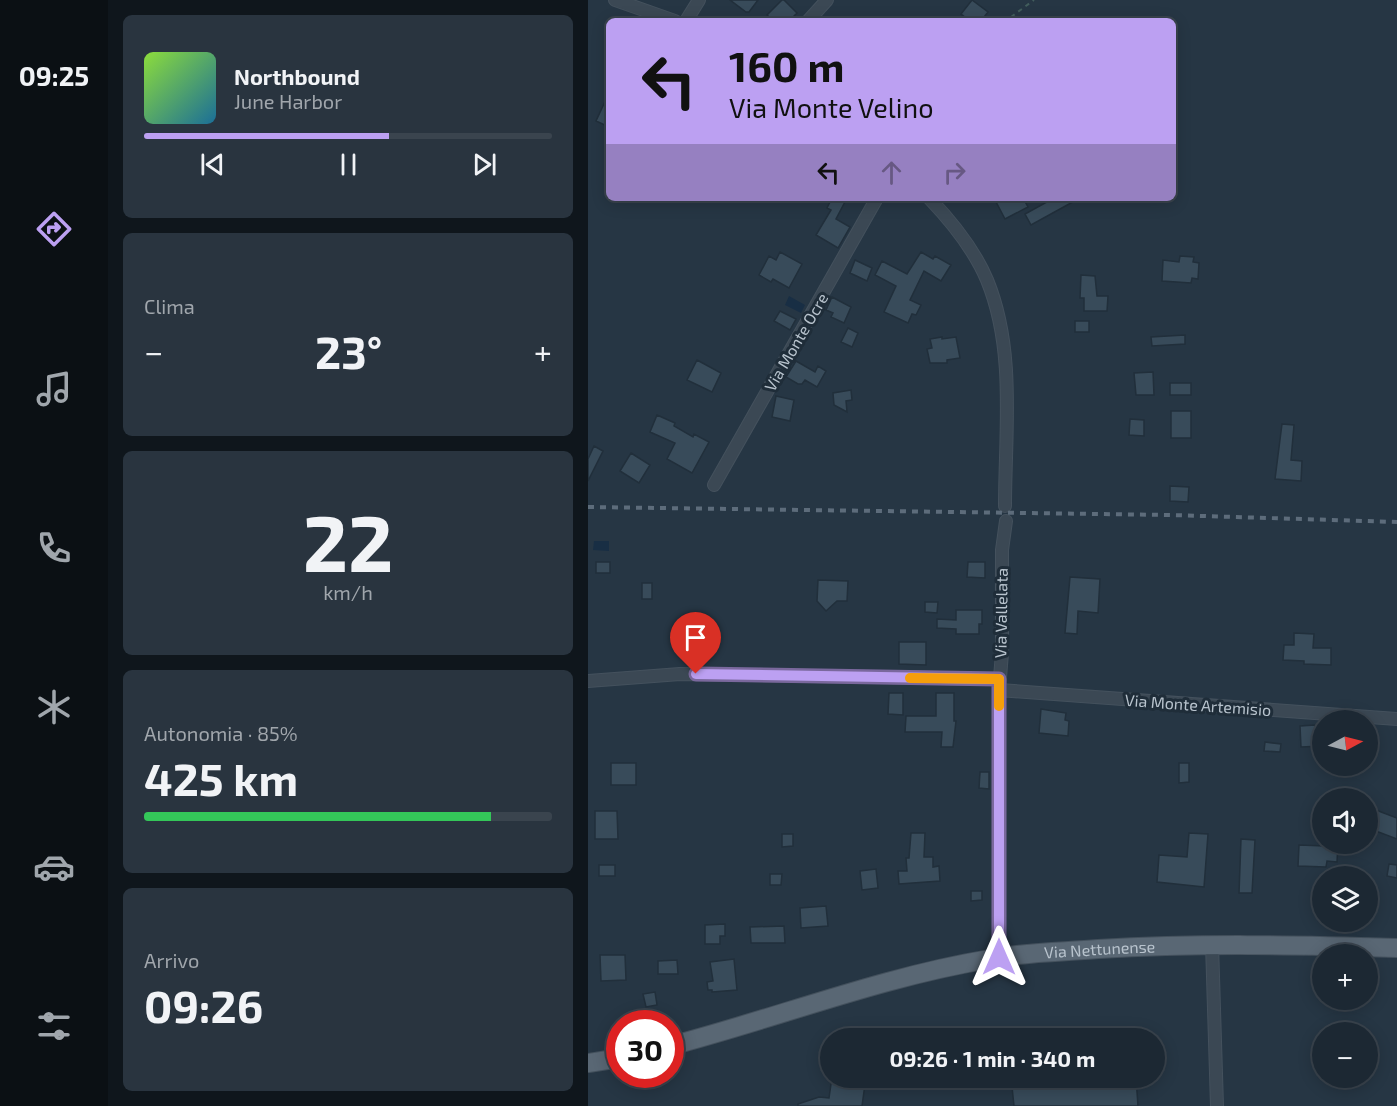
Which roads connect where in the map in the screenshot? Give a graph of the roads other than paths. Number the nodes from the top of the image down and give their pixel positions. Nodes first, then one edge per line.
1 (615, 0) edge
2 (699, 0) edge
3 (826, 0) edge
4 (666, 18) edge
5 (688, 18) edge
6 (811, 18) edge
7 (876, 201) edge
8 (932, 201) edge
9 (714, 485) dead end
10 (1005, 506) dead end
11 (1006, 521) dead end
12 (588, 681) edge
13 (999, 684) junction
14 (1397, 720) edge
15 (1212, 944) junction
16 (1397, 948) edge
17 (999, 957) junction
18 (684, 1042) edge
19 (606, 1060) edge
20 (588, 1063) edge
21 (1217, 1106) edge

1 - 4 street
2 - 5 street
3 - 6 street
7 - 9 street, Via Monte Ocre
8 - 10 street
11 - 13 street, Via Vallelata
12 - 13 street, Via Monte Artemisio
13 - 14 street, Via Monte Artemisio
13 - 17 street, Via Vallelata
15 - 16 main road, Via Nettunense
15 - 17 main road, Via Nettunense
15 - 21 street
17 - 18 main road, Via Nettunense
19 - 20 main road

